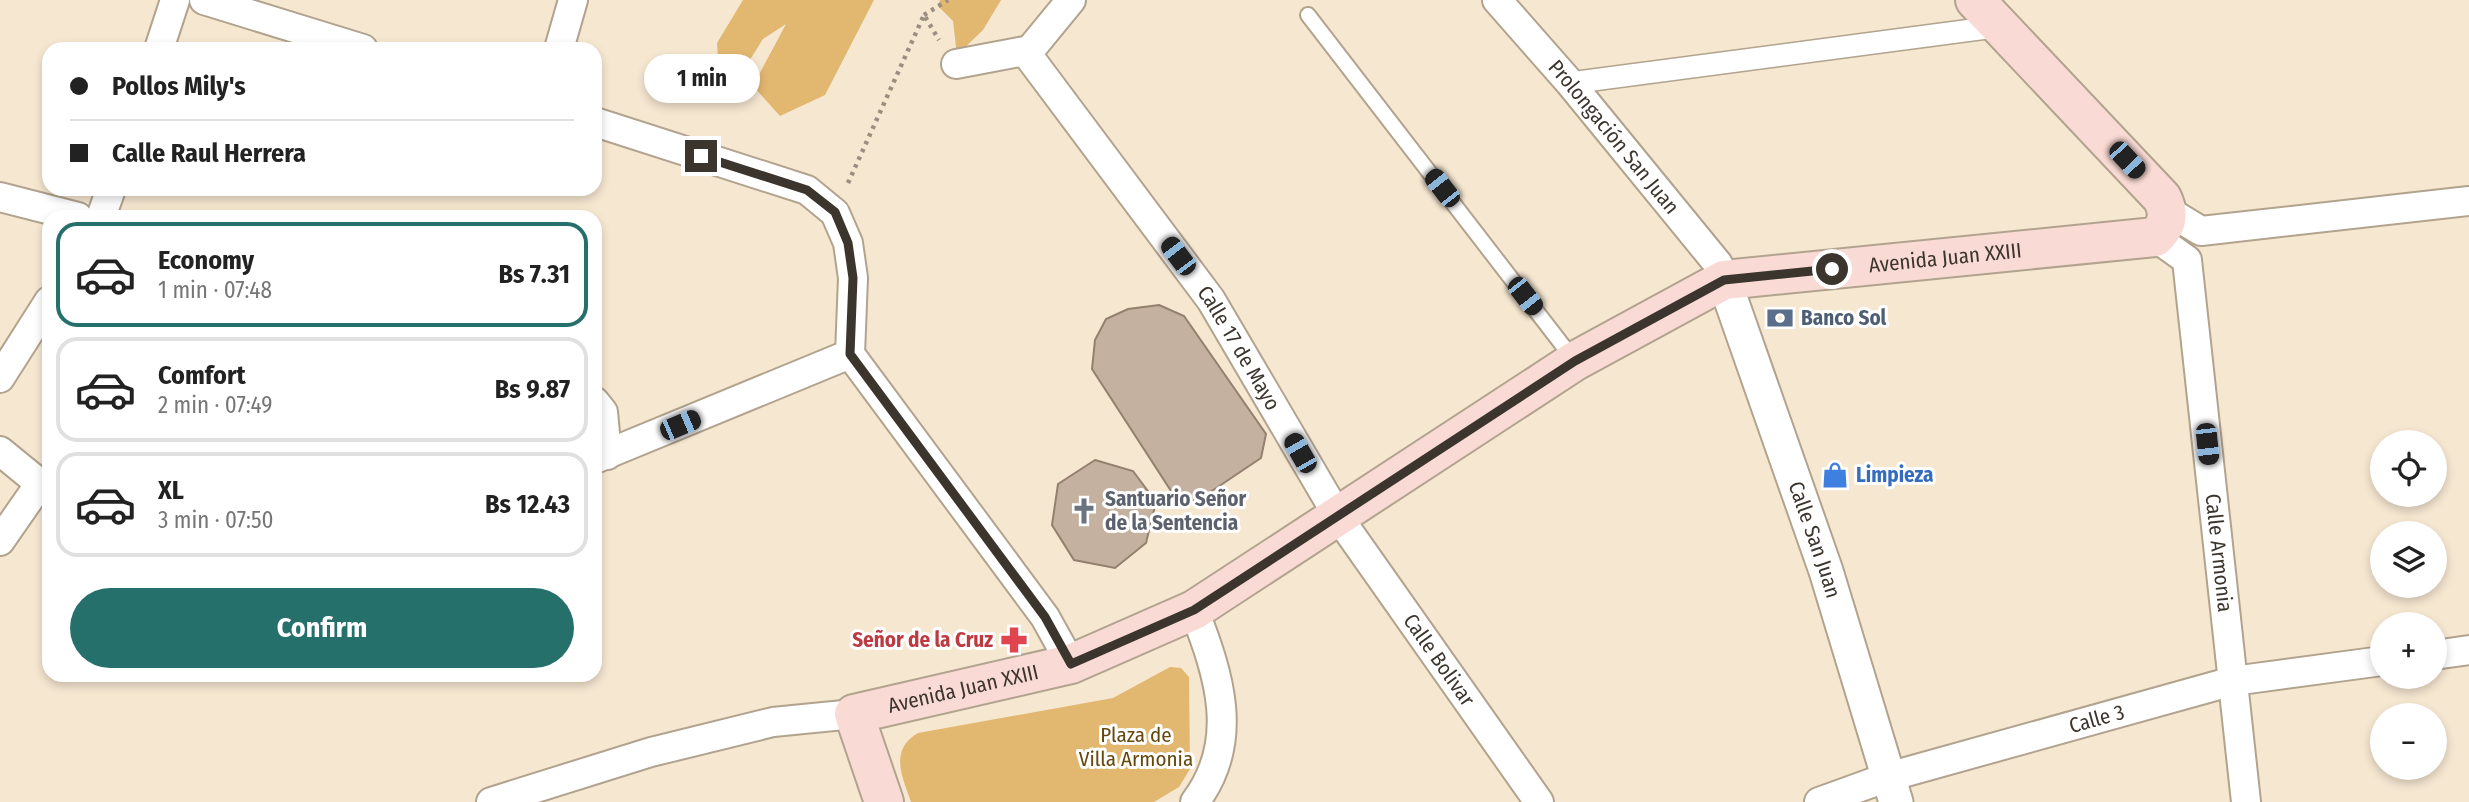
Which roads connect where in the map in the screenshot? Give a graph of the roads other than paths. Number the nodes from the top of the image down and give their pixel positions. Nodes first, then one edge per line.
1 (176, 0) edge
2 (205, 0) edge
3 (573, 0) edge
4 (1071, 0) edge
5 (1497, 0) edge
6 (1975, 0) edge
7 (1308, 15) dead end
8 (2002, 26) junction
9 (161, 42) edge
10 (340, 42) edge
11 (561, 42) edge
12 (1030, 50) junction
13 (956, 64) road end
14 (1570, 83) junction
15 (602, 124) edge
16 (0, 197) edge
17 (2469, 201) edge
18 (51, 210) edge
19 (2162, 224) junction
20 (1724, 280) junction
21 (42, 312) edge
22 (850, 354) junction
23 (1575, 361) junction
24 (0, 378) edge
25 (602, 411) edge
26 (602, 434) edge
27 (0, 451) edge
28 (602, 457) edge
29 (42, 486) edge
30 (42, 490) edge
31 (1339, 518) junction
32 (0, 541) edge
33 (1194, 610) junction
34 (2469, 650) edge
35 (2447, 653) edge
36 (1071, 664) junction
37 (2370, 664) edge
38 (2233, 681) junction
39 (854, 714) junction
40 (1892, 789) edge
41 (491, 802) edge
42 (884, 802) edge
43 (1195, 802) edge
44 (1539, 802) edge
45 (1819, 802) edge
46 (2246, 802) edge

1 - 9 street
2 - 10 street
3 - 11 street
4 - 12 street
5 - 14 street, Prolongación San Juan
6 - 8 main road
7 - 23 lane
8 - 14 street
8 - 19 main road
12 - 13 street
12 - 31 street, Calle 17 de Mayo
14 - 20 street, Prolongación San Juan
15 - 22 street
16 - 18 street
17 - 19 street
19 - 20 main road, Avenida Juan XXIII
19 - 38 street, Calle Armonia
20 - 23 main road, Avenida Juan XXIII
20 - 40 street, Calle San Juan
21 - 24 street
22 - 28 street
22 - 36 street
23 - 31 main road, Avenida Juan XXIII
25 - 26 street
27 - 29 street
30 - 32 street
31 - 33 main road, Avenida Juan XXIII
31 - 44 street, Calle Bolivar
33 - 36 main road, Avenida Juan XXIII
33 - 43 street
34 - 35 street
36 - 39 main road, Avenida Juan XXIII
37 - 38 street, Calle 3
38 - 40 street, Calle 3
38 - 46 street, Calle Armonia
39 - 41 street, Avenida Juan XXIII
39 - 42 main road
40 - 45 street, Calle 3

